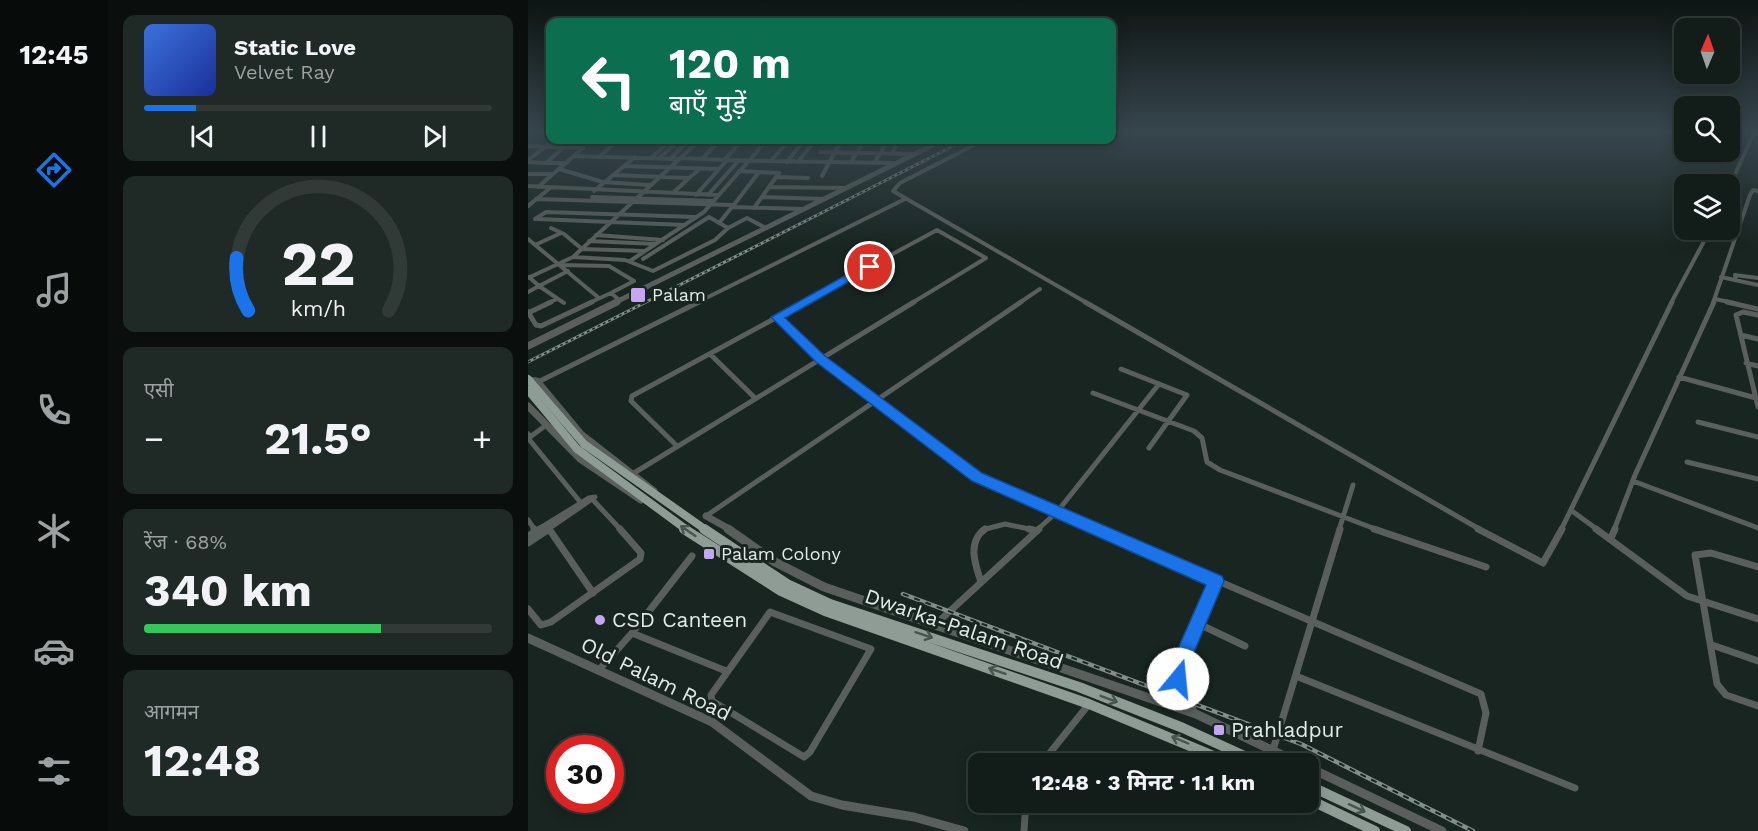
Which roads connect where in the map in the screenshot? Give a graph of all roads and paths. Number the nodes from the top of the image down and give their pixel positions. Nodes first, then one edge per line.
1 (557, 171) edge
2 (565, 171) edge
3 (619, 171) edge
4 (665, 171) edge
5 (698, 171) edge
6 (717, 171) edge
7 (729, 171) edge
8 (739, 171) joint
9 (825, 171) edge
10 (879, 171) edge
11 (924, 171) edge
12 (759, 172) junction
13 (528, 174) edge
14 (552, 174) junction
15 (614, 175) junction
16 (822, 176) dead end
17 (657, 177) junction
18 (776, 177) junction
19 (689, 178) junction
20 (808, 178) dead end
21 (605, 182) junction
22 (649, 184) junction
23 (528, 186) edge
24 (538, 187) junction
25 (769, 187) junction
26 (550, 188) junction
27 (845, 188) junction
28 (1758, 190) edge
29 (594, 191) junction
30 (640, 192) junction
31 (673, 194) junction
32 (696, 195) junction
33 (708, 195) junction
34 (719, 195) junction
35 (762, 196) junction
36 (592, 197) dead end
37 (634, 198) junction
38 (536, 199) junction
39 (825, 199) junction
40 (905, 199) junction
41 (628, 203) junction
42 (712, 203) junction
43 (528, 206) edge
44 (733, 206) junction
45 (753, 207) junction
46 (804, 209) junction
47 (618, 214) junction
48 (697, 217) junction
49 (610, 221) junction
50 (719, 223) junction
51 (685, 225) junction
52 (551, 228) dead end
53 (728, 228) junction
54 (766, 228) junction
55 (561, 233) junction
56 (596, 235) junction
57 (528, 239) edge
58 (663, 240) junction
59 (1705, 240) edge
60 (589, 242) junction
61 (656, 244) junction
62 (535, 245) junction
63 (528, 248) edge
64 (582, 249) junction
65 (646, 251) junction
66 (573, 257) junction
67 (643, 259) dead end
68 (630, 261) junction
69 (560, 264) junction
70 (568, 271) junction
71 (529, 277) edge
72 (1721, 277) junction
73 (1758, 278) edge
74 (1736, 280) junction
75 (1758, 285) edge
76 (540, 286) junction
77 (1040, 289) dead end
78 (528, 292) edge
79 (611, 293) junction
80 (599, 297) junction
81 (557, 299) junction
82 (618, 299) junction
83 (1715, 299) junction
84 (564, 303) dead end
85 (1758, 309) edge
86 (528, 313) edge
87 (1758, 315) edge
88 (777, 317) junction
89 (1741, 335) junction
90 (1758, 339) edge
91 (528, 346) edge
92 (710, 354) junction
93 (821, 359) junction
94 (1746, 363) junction
95 (1758, 366) edge
96 (1121, 369) dead end
97 (1679, 377) junction
98 (528, 379) edge
99 (538, 382) junction
100 (1159, 384) junction
101 (528, 390) edge
102 (1093, 393) dead end
103 (1756, 394) edge
104 (755, 398) junction
105 (878, 400) junction
106 (528, 406) edge
107 (1758, 407) edge
108 (1140, 410) junction
109 (1167, 420) junction
110 (1698, 422) dead end
111 (545, 426) junction
112 (529, 436) edge
113 (1758, 437) edge
114 (676, 445) junction
115 (1149, 448) dead end
116 (1687, 462) dead end
117 (634, 473) junction
118 (1758, 479) edge
119 (1633, 481) junction
120 (1353, 485) dead end
121 (648, 496) junction
122 (593, 500) junction
123 (581, 503) junction
124 (665, 508) junction
125 (1572, 510) junction
126 (1057, 512) junction
127 (706, 516) joint
128 (1343, 518) junction
129 (528, 520) edge
130 (1758, 528) edge
131 (549, 530) junction
132 (536, 531) junction
133 (1037, 531) junction
134 (528, 536) edge
135 (1611, 538) junction
136 (528, 543) edge
137 (692, 556) dead end
138 (1486, 567) dead end
139 (1758, 567) edge
140 (1216, 581) junction
141 (981, 582) junction
142 (593, 593) junction
143 (1702, 602) junction
144 (528, 609) edge
145 (1758, 618) edge
146 (1311, 622) junction
147 (936, 624) junction
148 (1199, 624) junction
149 (632, 633) junction
150 (528, 638) edge
151 (1712, 645) junction
152 (1245, 646) dead end
153 (1758, 661) edge
154 (598, 670) junction
155 (726, 672) junction
156 (1296, 676) junction
157 (1089, 704) junction
158 (1758, 706) edge
159 (1196, 714) junction
160 (1273, 750) junction
161 (1478, 751) junction
162 (1050, 753) edge
163 (1207, 753) edge
164 (1238, 753) edge
165 (1279, 753) edge
166 (1319, 772) edge
167 (1575, 788) dead end
168 (1319, 790) edge
169 (1319, 804) edge
170 (1025, 813) edge
171 (964, 831) edge
172 (1024, 831) edge
173 (1375, 831) edge
174 (1406, 831) edge
175 (1443, 831) edge

1 - 14 street
2 - 21 street
3 - 15 street
4 - 17 street
5 - 19 street
6 - 32 street
7 - 33 street
8 - 12 street
8 - 34 street
9 - 16 street
10 - 27 street
11 - 40 street
12 - 18 street
12 - 44 street
13 - 14 street
14 - 24 street
15 - 17 street
15 - 21 street
17 - 19 street
17 - 22 street
18 - 20 street
18 - 25 street
19 - 31 street
21 - 22 street
21 - 29 street
22 - 30 street
23 - 24 street
24 - 26 street
25 - 27 street
25 - 35 street
26 - 29 street
26 - 38 street
27 - 39 street
28 - 72 street
29 - 30 street
30 - 31 street
30 - 37 street
31 - 32 street
32 - 33 street
33 - 34 street
34 - 42 street
35 - 39 street
35 - 45 street
36 - 37 street
37 - 41 street
37 - 42 street
38 - 41 street
38 - 43 street
39 - 46 street
40 - 99 street
40 - 125 street
41 - 42 street
41 - 47 street
42 - 44 street
42 - 48 street
44 - 45 street
44 - 50 street
45 - 46 street
46 - 54 street
47 - 48 street
47 - 49 street
47 - 49 street
48 - 51 street
49 - 51 street
49 - 56 street
50 - 53 street
50 - 67 street
51 - 58 street
52 - 55 street
53 - 54 street
53 - 68 street
54 - 82 street
55 - 62 street
55 - 64 street
56 - 58 street
56 - 60 street
57 - 62 street
58 - 61 street
59 - 125 street
60 - 61 street
60 - 64 street
61 - 65 street
62 - 63 street
62 - 69 street
64 - 65 street
64 - 66 street
65 - 68 street
66 - 68 street
66 - 69 street
69 - 70 street
69 - 71 street
69 - 79 street
70 - 76 street
70 - 80 street
71 - 76 street
72 - 74 street
72 - 83 street
73 - 74 street
74 - 75 street
76 - 78 street
76 - 81 street
77 - 105 street
79 - 80 street
79 - 82 street
80 - 86 street
81 - 84 street
81 - 86 street
82 - 91 street
83 - 85 street
83 - 97 street
87 - 89 street
88 - 92 street
88 - 93 street
88 - 93 street
89 - 90 street
89 - 94 street
92 - 104 street
92 - 114 street
93 - 104 street
93 - 105 street
94 - 95 street
94 - 103 street
96 - 100 street
97 - 103 street
97 - 119 street
98 - 99 street
98 - 121 main road, bridge
99 - 117 street
100 - 108 street
100 - 109 street
101 - 121 main road
102 - 108 street
103 - 107 street
104 - 114 street
105 - 126 street
105 - 127 street
106 - 111 street
108 - 109 street
108 - 126 street
109 - 115 street
109 - 128 street
110 - 113 street
111 - 112 street
111 - 124 street
112 - 123 street
114 - 117 street
116 - 118 street
117 - 124 street
119 - 130 street
119 - 135 street
120 - 128 street
121 - 124 main road
122 - 123 street
122 - 131 street
122 - 142 street
123 - 132 street
157 -> 124 main road, Dwarka-Palam Road
124 -> 164 main road, Dwarka-Palam Road
125 - 135 street
126 - 133 street
126 - 140 street
127 - 147 street
128 - 138 street
128 - 146 street
129 - 132 street
131 - 136 street
131 - 142 street
132 - 134 street
133 - 141 street
133 - 141 street
135 - 143 street
137 - 149 street
139 - 143 street
140 - 146 street
140 - 148 street
141 - 147 street
142 - 144 street
143 - 145 street
143 - 151 street
146 - 156 street
146 - 161 street
147 - 159 street
148 - 152 street
148 - 159 street
149 - 154 street
149 - 155 street
150 - 154 street, Old Palam Road
151 - 153 street
151 - 158 street
154 - 171 street, Old Palam Road
155 - 155 street
156 - 160 street
156 - 161 street
157 - 162 street
163 -> 157 main road, Dwarka-Palam Road
159 - 160 street
160 - 165 street
161 - 167 street
166 - 175 street
168 -> 174 main road
169 - 173 main road
170 - 172 street

